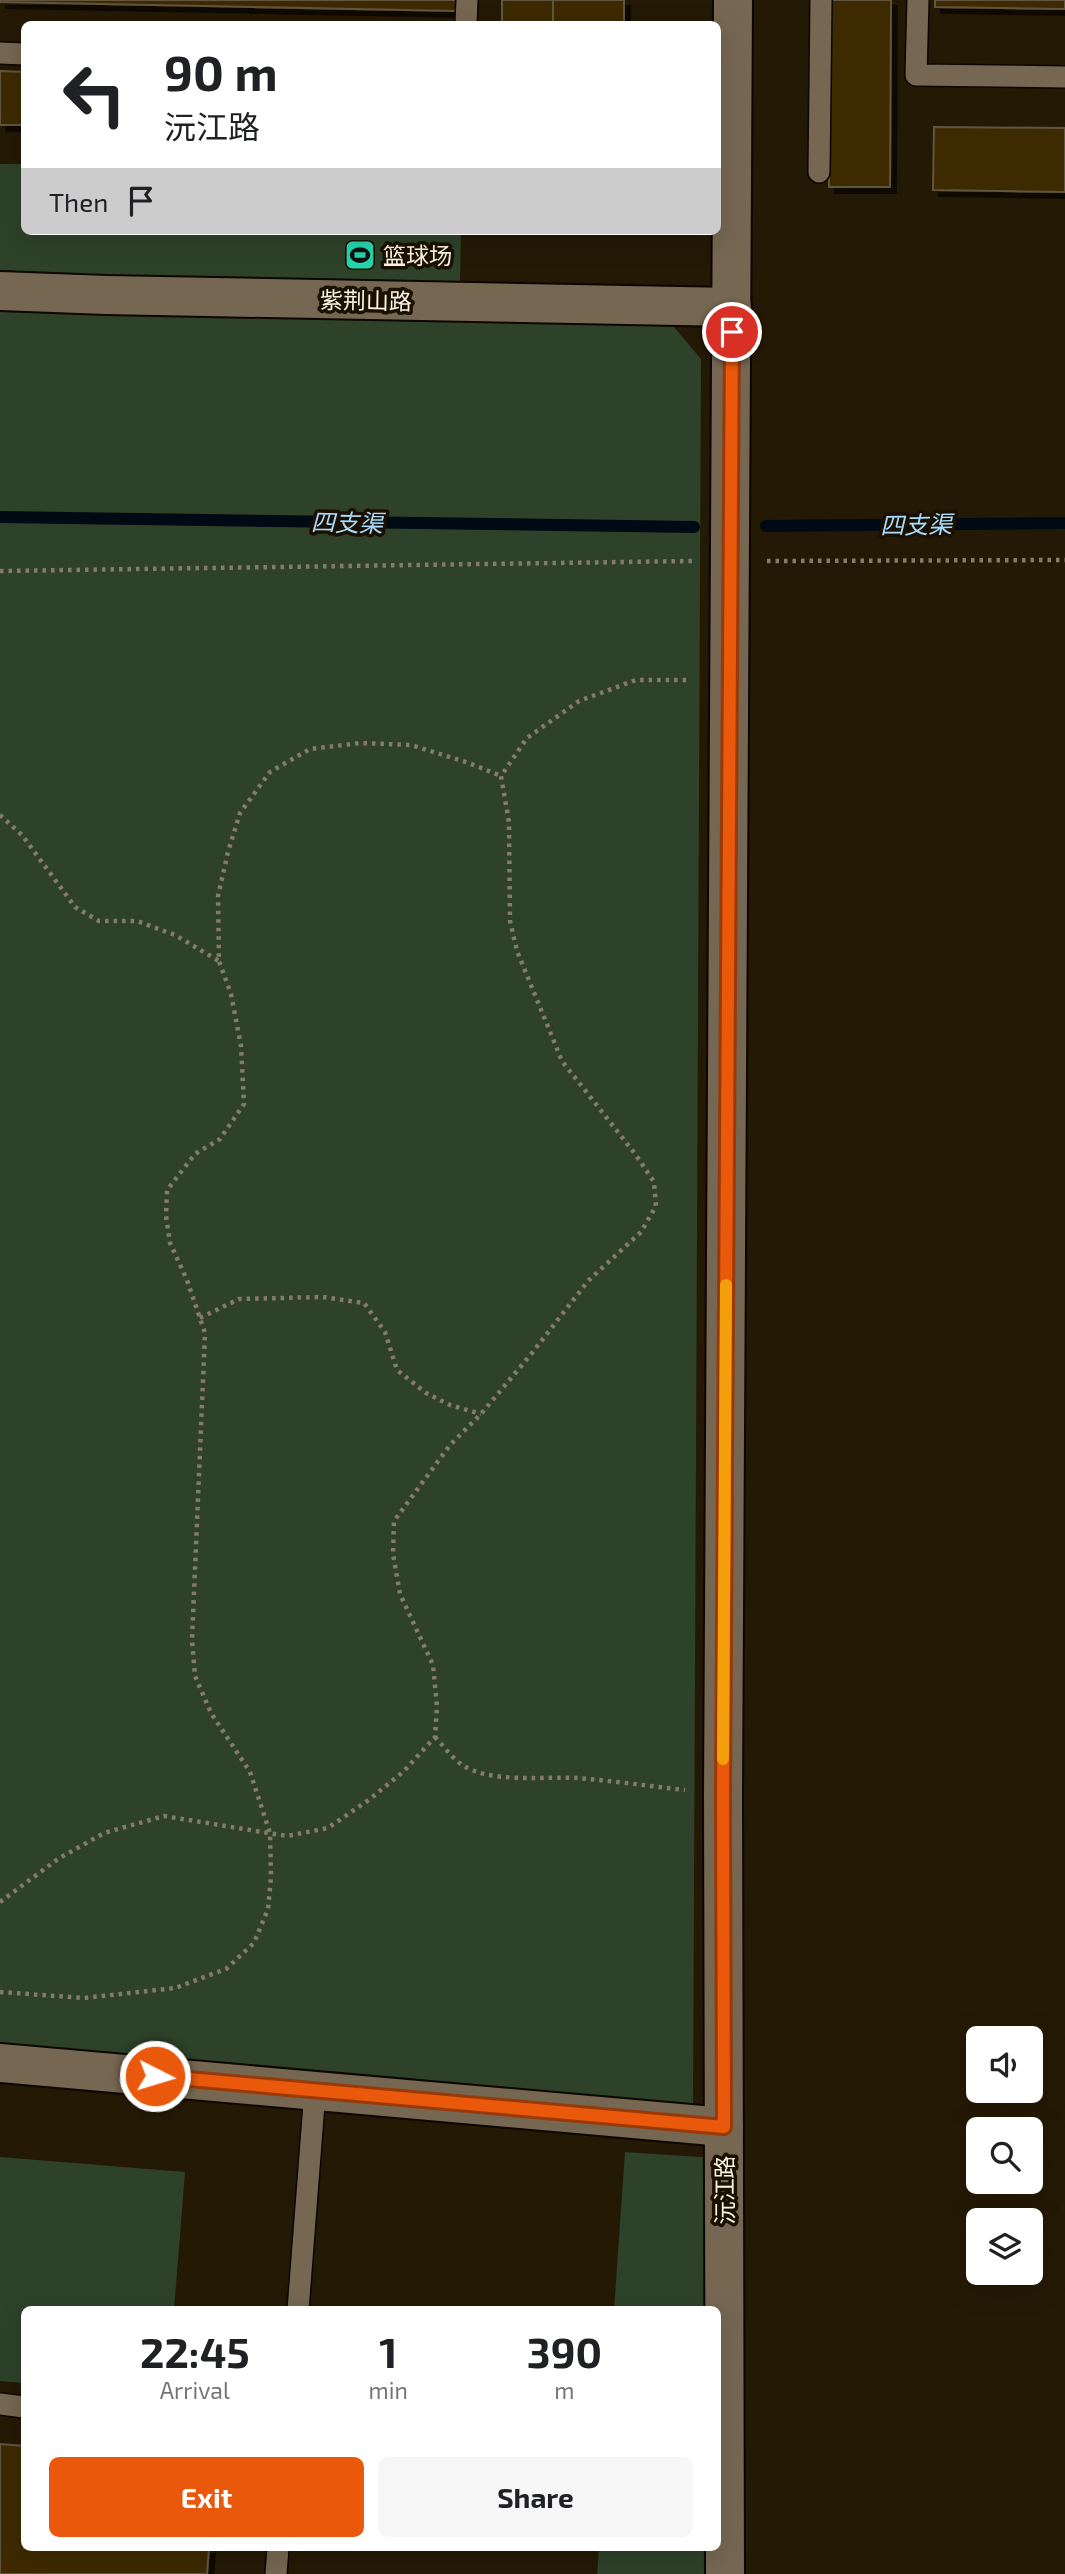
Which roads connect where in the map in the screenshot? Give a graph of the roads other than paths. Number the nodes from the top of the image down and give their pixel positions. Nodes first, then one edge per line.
1 (467, 0) edge
2 (733, 0) edge
3 (821, 0) edge
4 (918, 0) edge
5 (466, 21) edge
6 (0, 53) edge
7 (21, 54) edge
8 (1065, 77) edge
9 (820, 172) dead end
10 (0, 291) edge
11 (732, 307) junction
12 (0, 2063) edge
13 (315, 2091) junction
14 (724, 2127) junction
15 (298, 2306) edge
16 (0, 2404) edge
17 (21, 2407) edge
18 (278, 2551) edge
19 (276, 2574) edge
20 (725, 2574) edge

1 - 5 lane
2 - 11 street, 沅江路
3 - 9 lane
4 - 8 lane
6 - 7 lane
10 - 11 street, 紫荆山路
11 - 14 street, 沅江路
12 - 13 street
13 - 14 street
13 - 15 lane
14 - 20 street, 沅江路
16 - 17 lane
18 - 19 lane

